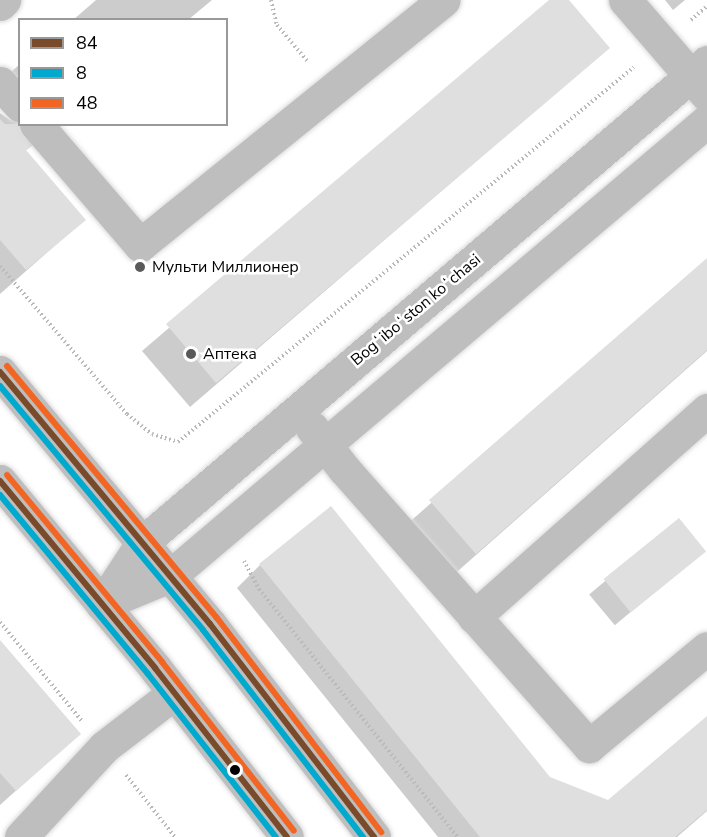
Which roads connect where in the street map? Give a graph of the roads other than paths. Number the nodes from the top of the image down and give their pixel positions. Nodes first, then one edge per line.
1 (4, 0) edge
2 (444, 0) edge
3 (625, 0) edge
4 (0, 4) edge
5 (702, 78) edge
6 (0, 83) edge
7 (18, 103) edge
8 (707, 121) edge
9 (38, 126) edge
10 (0, 372) edge
11 (298, 410) junction
12 (707, 411) edge
13 (325, 444) junction
14 (0, 481) edge
15 (142, 543) junction
16 (170, 576) junction
17 (102, 604) junction
18 (474, 617) junction
19 (707, 648) edge
20 (174, 693) junction
21 (21, 837) edge
22 (288, 837) edge
23 (374, 837) edge

1 - 4 main road
2 - 9 main road
3 - 5 main road
5 - 11 main road, Bogʻiboʻston koʻchasi
6 - 7 main road
8 - 13 main road
10 - 15 main road
11 - 13 main road
11 - 15 main road, Bogʻiboʻston koʻchasi
12 - 18 main road
13 - 16 main road
13 - 18 main road
14 - 17 main road
15 - 16 main road
15 - 17 main road, Bogʻiboʻston koʻchasi
16 - 17 main road
16 - 23 main road
17 - 20 main road
18 - 19 main road
20 - 21 main road
20 - 22 main road

